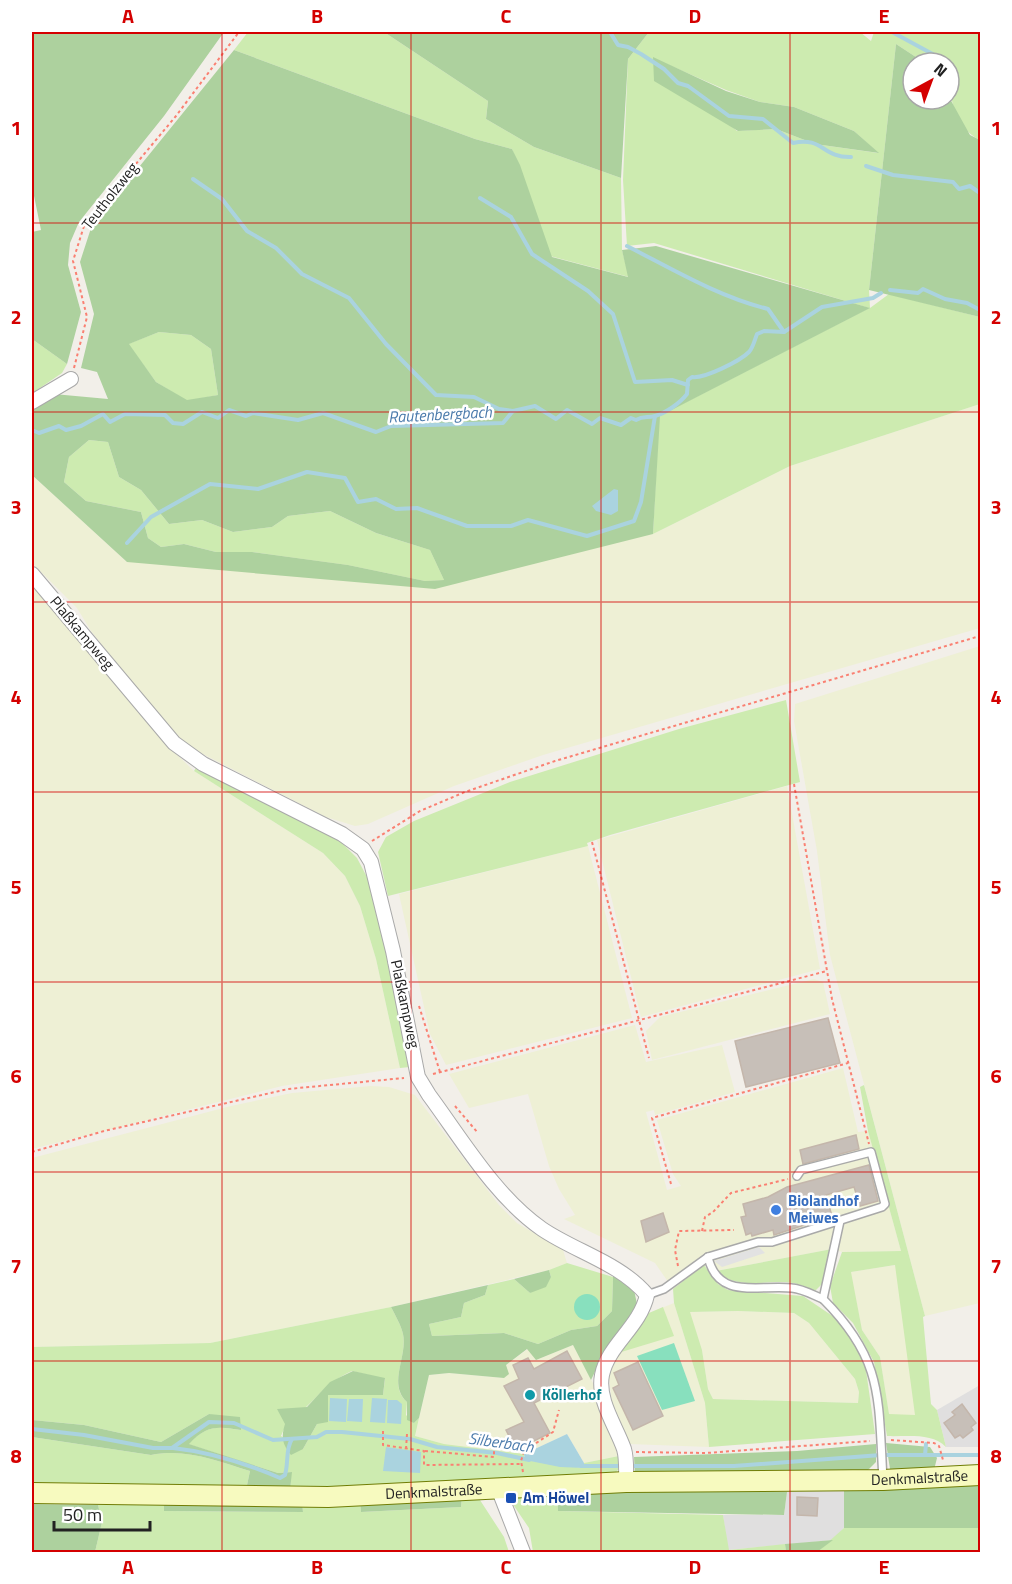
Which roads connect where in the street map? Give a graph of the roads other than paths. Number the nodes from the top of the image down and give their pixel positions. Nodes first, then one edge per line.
1 (71, 379) road end
2 (32, 402) edge
3 (32, 574) edge
4 (797, 1176) road end
5 (840, 1221) junction
6 (708, 1257) junction
7 (647, 1295) junction
8 (823, 1299) junction
9 (625, 1466) junction
10 (883, 1471) junction
11 (981, 1475) edge
12 (498, 1488) junction
13 (32, 1493) edge
14 (523, 1552) edge

1 - 2 street
3 - 7 street, Plaßkampweg
4 - 5 lane
5 - 6 lane
5 - 8 lane
6 - 7 lane
6 - 8 lane
7 - 9 street
8 - 10 lane
9 - 10 main road, Denkmalstraße
9 - 12 main road, Denkmalstraße
10 - 11 main road, Denkmalstraße
12 - 13 main road, Denkmalstraße
12 - 14 street

